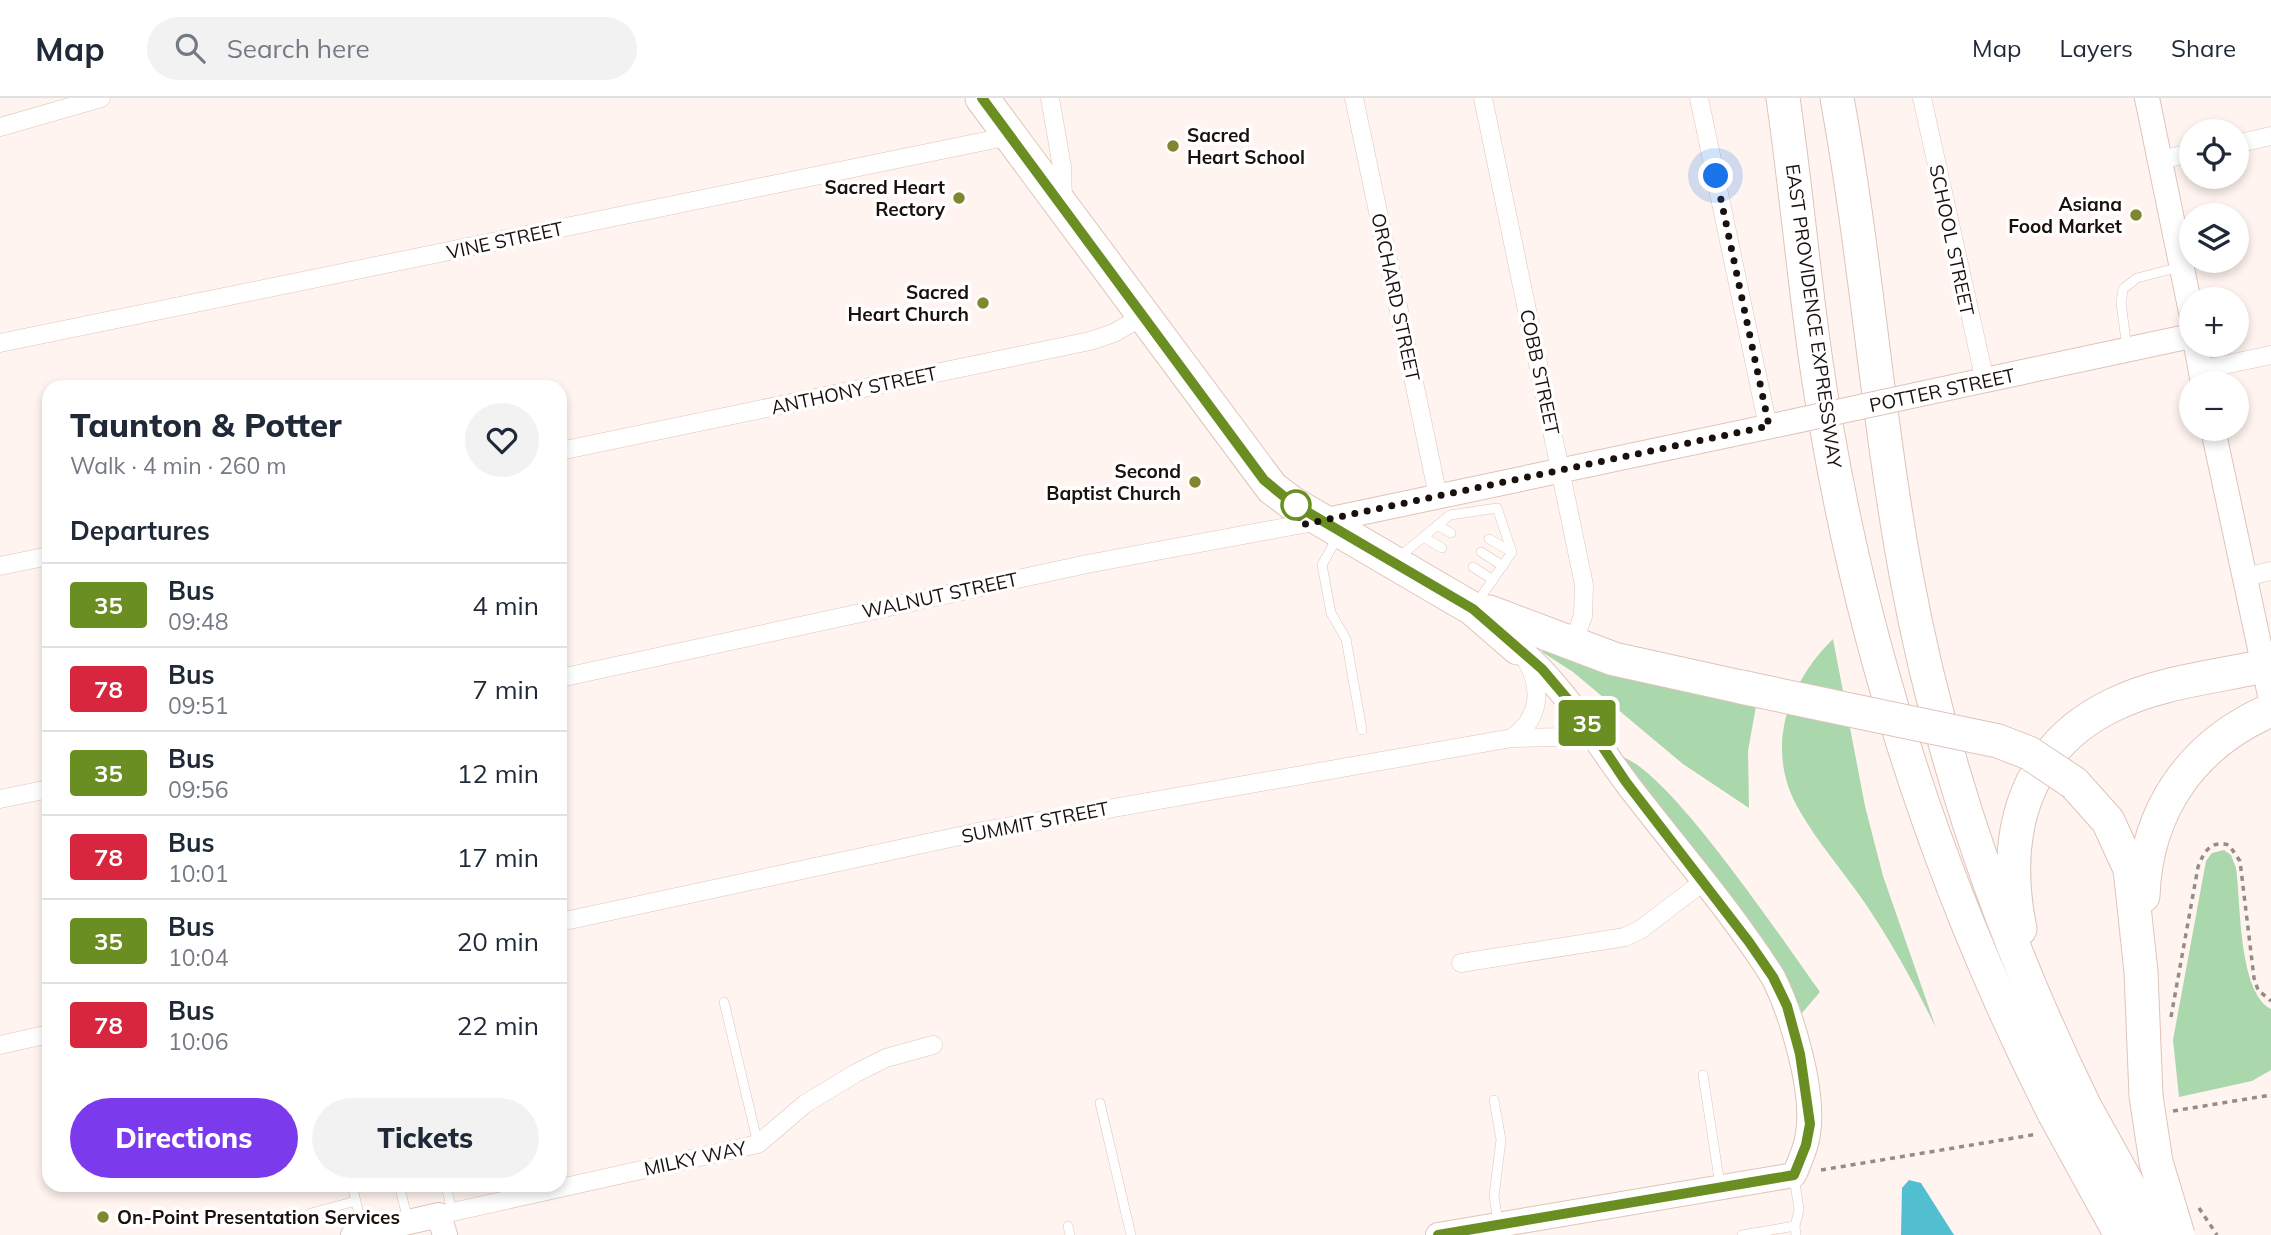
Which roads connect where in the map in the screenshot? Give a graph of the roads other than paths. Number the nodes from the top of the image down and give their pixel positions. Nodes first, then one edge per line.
1 (101, 98) edge
2 (982, 98) edge
3 (1050, 98) edge
4 (1354, 98) edge
5 (1482, 98) edge
6 (1699, 98) edge
7 (1783, 98) edge
8 (1837, 98) edge
9 (1922, 98) edge
10 (2147, 98) edge
11 (0, 127) edge
12 (1010, 136) junction
13 (2271, 136) edge
14 (2249, 141) edge
15 (2179, 156) edge
16 (2160, 160) junction
17 (1063, 208) junction
18 (2179, 252) edge
19 (2179, 268) edge
20 (1143, 316) junction
21 (2179, 339) edge
22 (0, 343) edge
23 (2127, 350) junction
24 (2271, 355) edge
25 (2221, 371) edge
26 (1985, 381) junction
27 (1777, 425) junction
28 (2216, 441) edge
29 (567, 450) edge
30 (1560, 470) junction
31 (1448, 507) junction
32 (1437, 525) junction
33 (1331, 526) junction
34 (1451, 533) dead end
35 (1426, 538) junction
36 (1489, 539) dead end
37 (1442, 548) dead end
38 (1480, 552) dead end
39 (1511, 552) junction
40 (42, 557) edge
41 (1392, 561) junction
42 (0, 566) edge
43 (1503, 566) junction
44 (1473, 567) dead end
45 (2271, 571) edge
46 (2245, 577) junction
47 (1493, 580) junction
48 (1473, 609) junction
49 (1572, 646) junction
50 (1518, 648) junction
51 (2264, 666) junction
52 (567, 676) edge
53 (2271, 700) edge
54 (2271, 710) edge
55 (1362, 730) dead end
56 (1513, 738) junction
57 (1600, 742) junction
58 (42, 790) edge
59 (0, 799) edge
60 (1703, 882) junction
61 (567, 920) edge
62 (1461, 963) dead end
63 (2141, 972) junction
64 (724, 1002) dead end
65 (2050, 1032) junction
66 (42, 1036) edge
67 (0, 1045) edge
68 (933, 1045) dead end
69 (1703, 1075) dead end
70 (1494, 1100) dead end
71 (1100, 1103) dead end
72 (2060, 1118) junction
73 (758, 1144) junction
74 (1794, 1175) junction
75 (567, 1181) edge
76 (1720, 1187) junction
77 (354, 1192) edge
78 (400, 1192) edge
79 (446, 1192) edge
80 (512, 1192) edge
81 (356, 1202) junction
82 (311, 1213) dead end
83 (445, 1221) edge
84 (408, 1222) junction
85 (1498, 1225) junction
86 (1796, 1231) edge
87 (358, 1234) edge
88 (1131, 1235) edge
89 (1438, 1235) edge
90 (1742, 1235) edge
91 (2121, 1235) edge
92 (2156, 1235) edge
93 (2178, 1235) edge

1 - 11 street
2 - 12 highway
3 - 17 street
4 - 31 street, ORCHARD STREET
5 - 30 street, COBB STREET
6 - 27 street
7 - 72 highway, EAST PROVIDENCE EXPRESSWAY
8 - 65 highway, EAST PROVIDENCE EXPRESSWAY
9 - 26 street, SCHOOL STREET
10 - 16 street
12 - 17 highway
12 - 22 street, VINE STREET
13 - 14 street
15 - 16 street
16 - 18 street
17 - 20 highway
19 - 23 lane
20 - 29 street, ANTHONY STREET
20 - 33 highway
21 - 23 street, POTTER STREET
23 - 26 street, POTTER STREET
24 - 25 street
26 - 27 street, POTTER STREET, bridge
27 - 30 street, POTTER STREET
28 - 46 street
30 - 31 street, POTTER STREET
30 - 49 street, COBB STREET
31 - 32 lane
31 - 33 street, POTTER STREET
31 - 39 lane
32 - 34 lane
32 - 35 lane
33 - 41 highway
33 - 52 street, WALNUT STREET
33 - 55 lane
35 - 37 lane
35 - 41 lane
36 - 39 lane
38 - 43 lane
39 - 43 lane
40 - 42 street
41 - 48 highway
43 - 47 lane
44 - 47 lane
45 - 46 street
46 - 51 street
47 - 48 lane
48 - 49 highway
48 - 50 highway
49 - 63 highway, bridge
50 - 56 street
50 - 57 street
51 - 53 street
51 - 65 highway
54 - 63 highway
56 - 57 street, SUMMIT STREET
56 - 61 street, SUMMIT STREET
57 - 60 street
58 - 59 street
60 - 62 street
60 - 74 street
63 - 93 highway, bridge
64 - 73 lane
65 - 72 highway, EAST PROVIDENCE EXPRESSWAY
66 - 67 street
68 - 73 street, MILKY WAY
69 - 76 lane
70 - 85 lane
71 - 88 lane
72 - 91 highway, EAST PROVIDENCE EXPRESSWAY, bridge
72 - 92 highway, EAST PROVIDENCE EXPRESSWAY, bridge
73 - 75 street, MILKY WAY
74 - 76 street
74 - 86 lane
76 - 85 street
77 - 81 lane
78 - 84 lane
79 - 83 lane
80 - 83 street, MILKY WAY
81 - 82 lane
81 - 87 lane
83 - 84 street
84 - 87 street
85 - 89 street
86 - 90 lane

